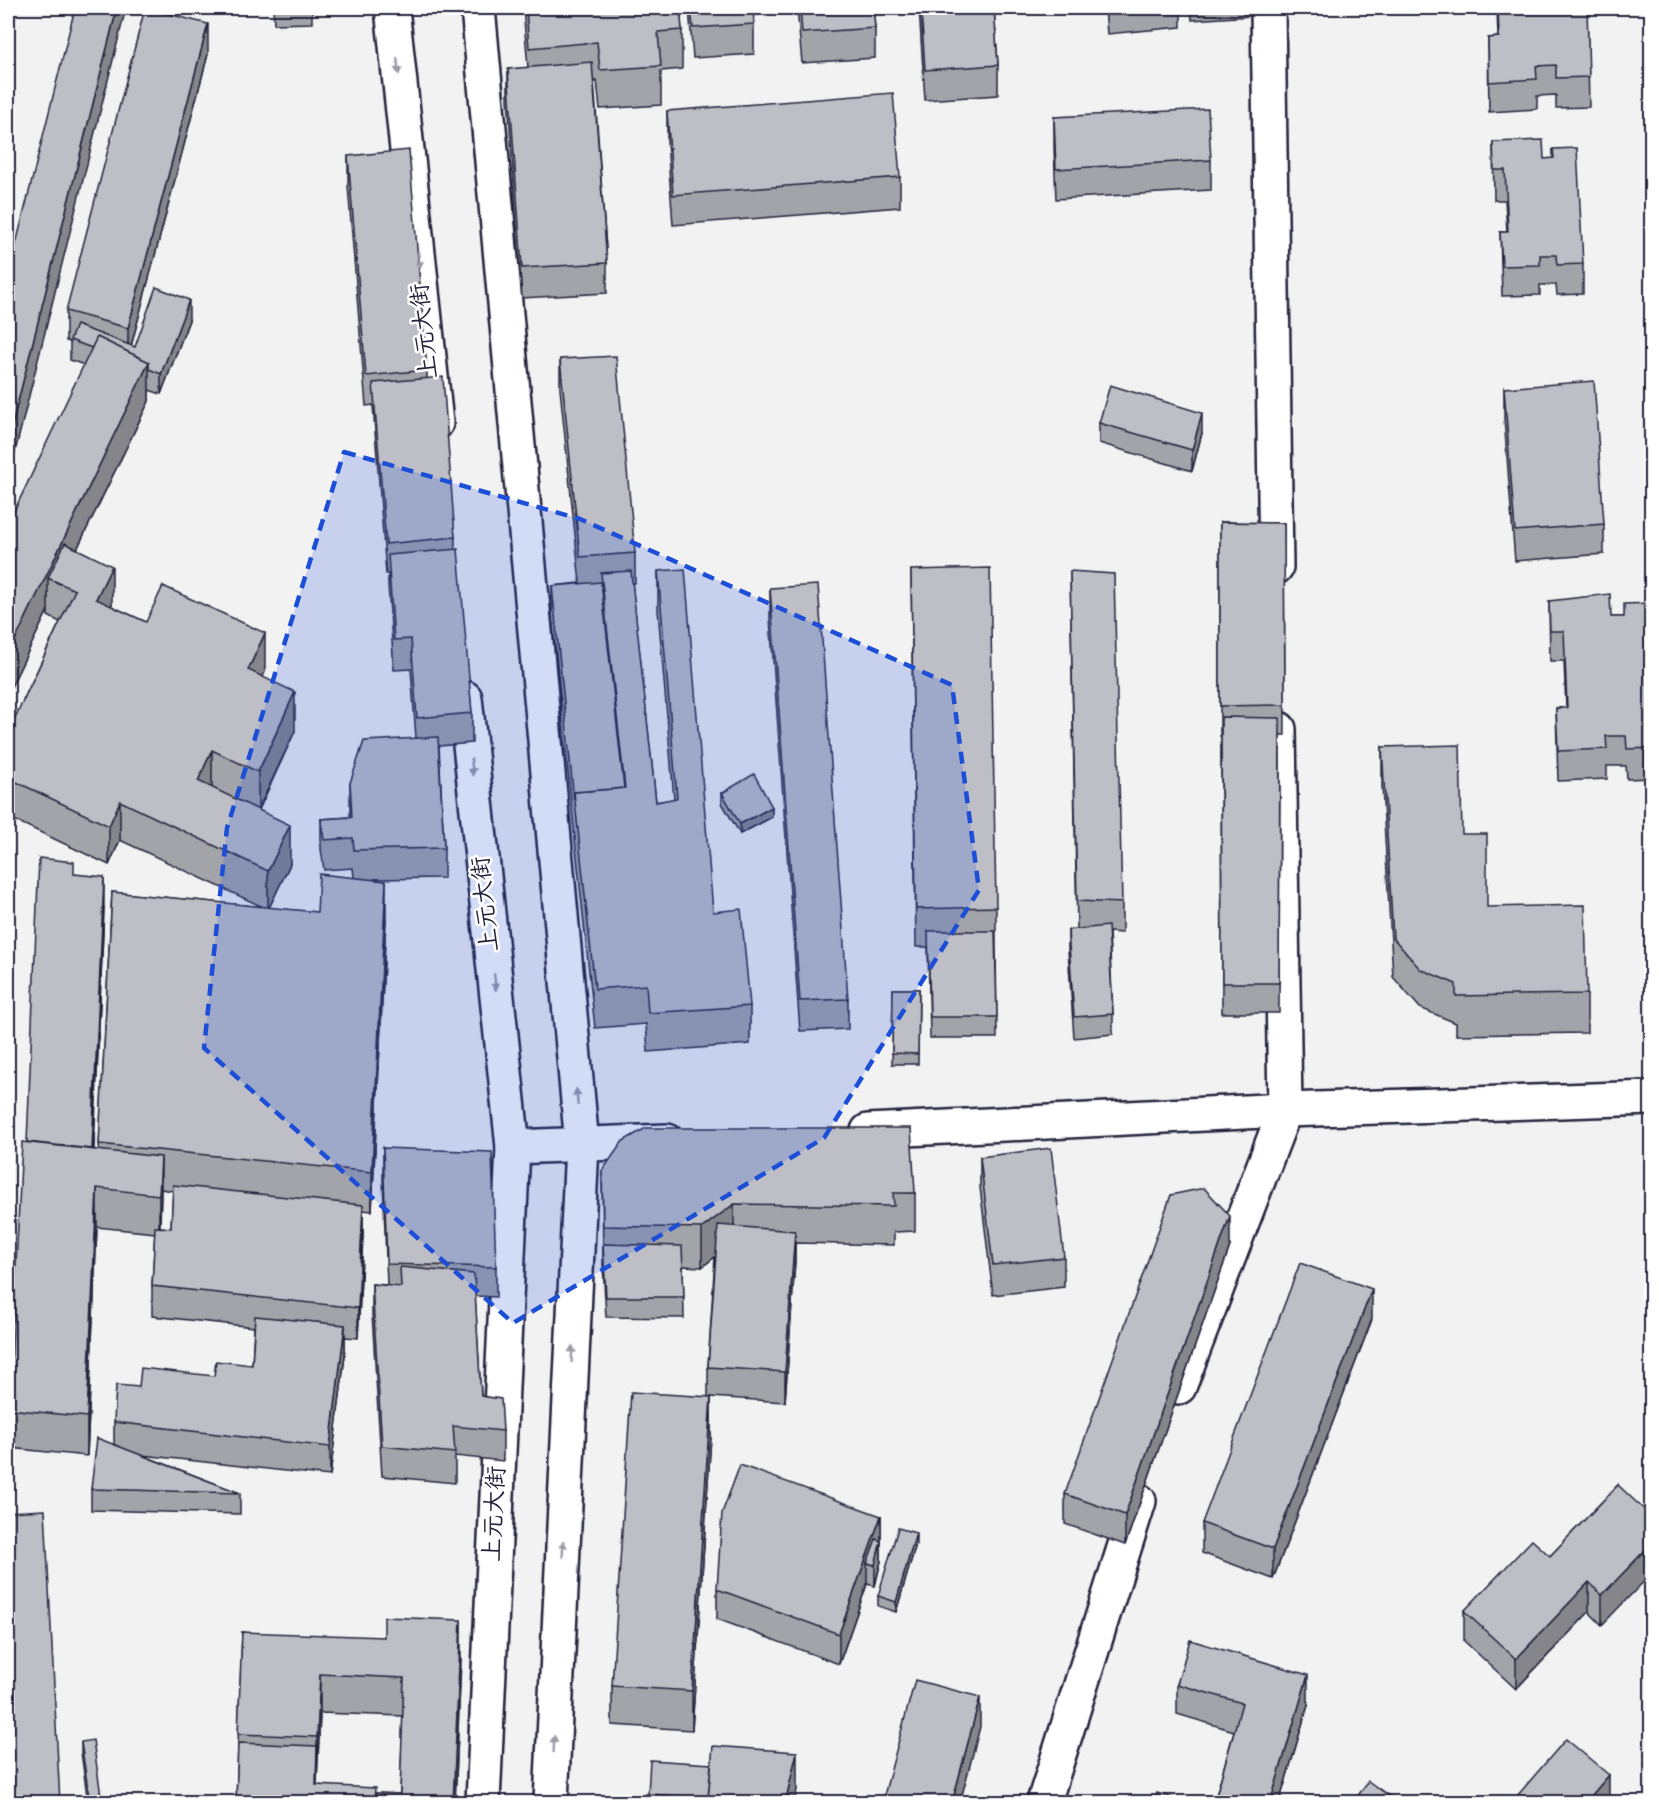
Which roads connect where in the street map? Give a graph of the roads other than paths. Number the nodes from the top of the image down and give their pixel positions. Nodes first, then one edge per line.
1 (392, 8) edge
2 (478, 8) edge
3 (1268, 8) edge
4 (440, 459) edge
5 (1277, 595) edge
6 (462, 672) edge
7 (1278, 703) edge
8 (1652, 1098) edge
9 (1285, 1110) junction
10 (844, 1132) edge
11 (701, 1139) edge
12 (582, 1145) junction
13 (513, 1147) junction
14 (1170, 1410) edge
15 (1146, 1477) edge
16 (483, 1803) edge
17 (551, 1803) edge
18 (1044, 1803) edge

1 -> 4 main road, 上元大街
12 -> 2 main road
3 - 5 main road
6 -> 13 main road, 上元大街
7 - 9 main road
8 - 9 main road
9 - 10 main road
9 - 14 main road
11 - 12 main road
12 - 13 main road
17 -> 12 main road
13 - 16 main road, 上元大街
15 - 18 main road

